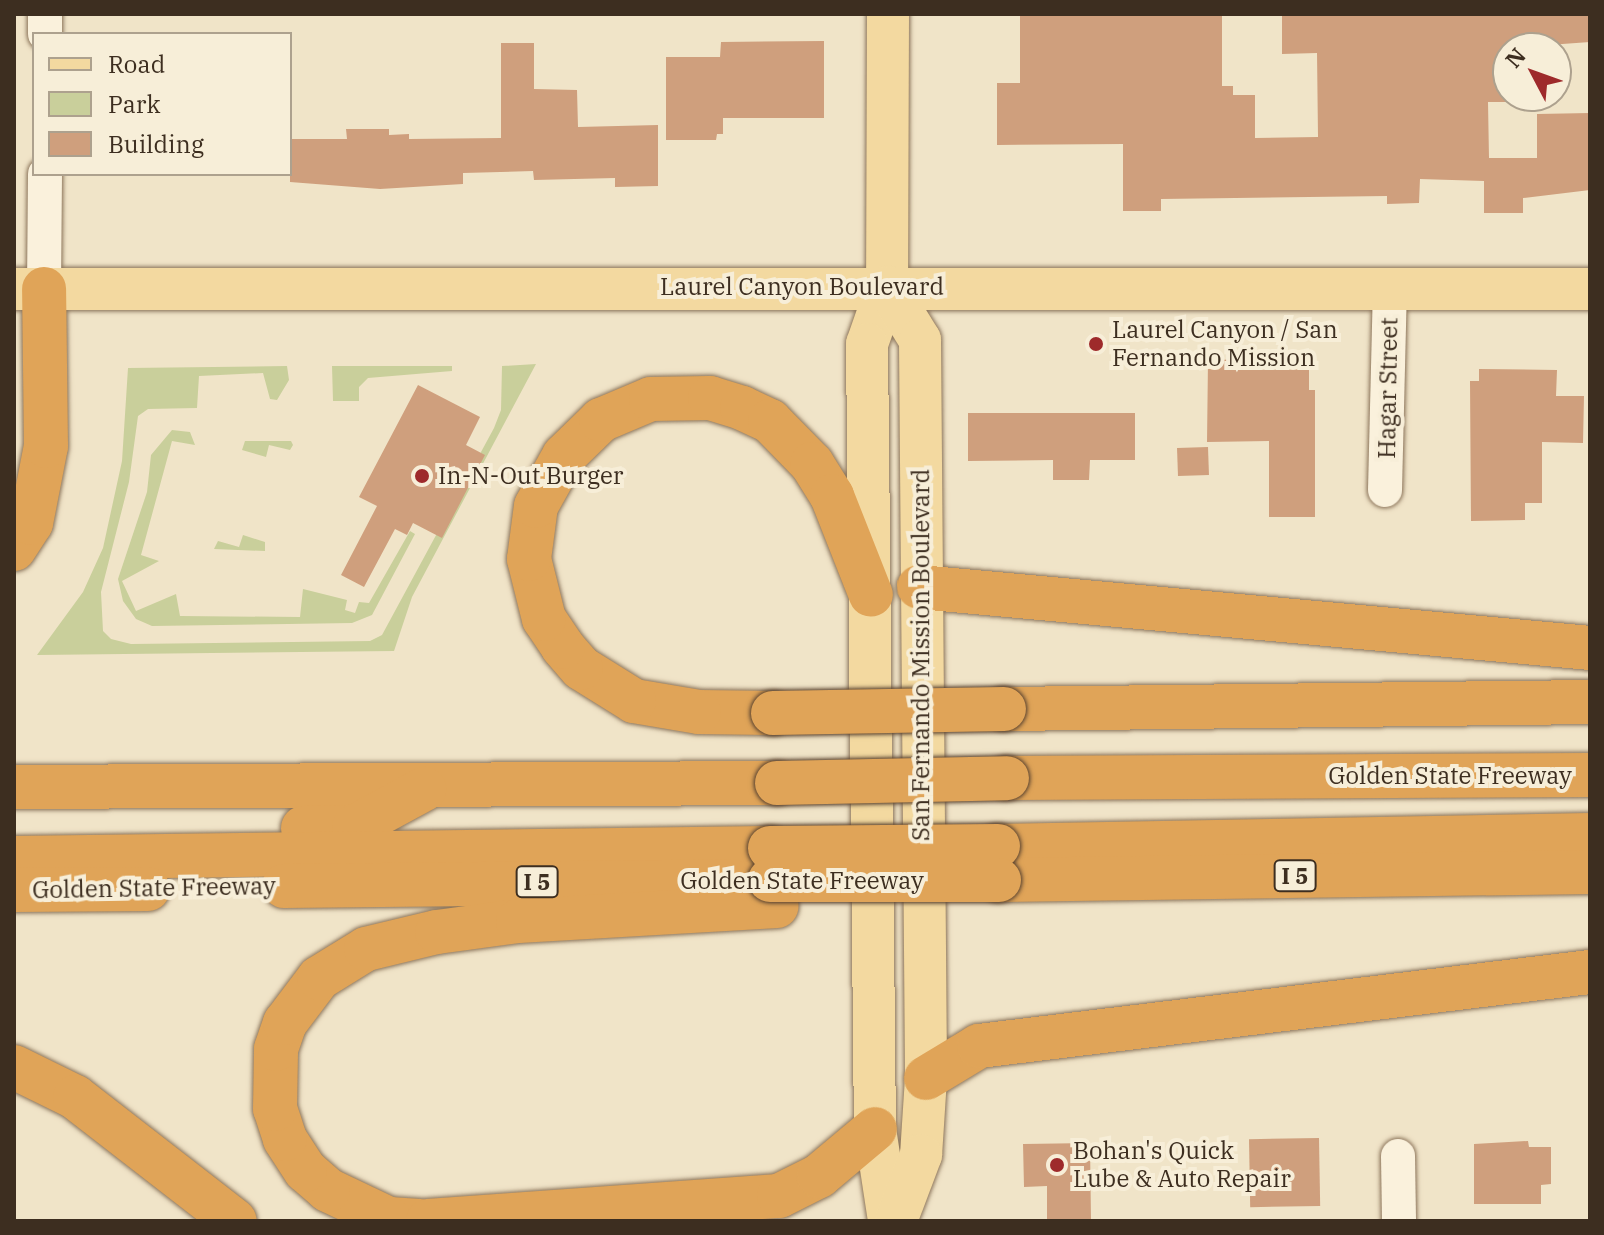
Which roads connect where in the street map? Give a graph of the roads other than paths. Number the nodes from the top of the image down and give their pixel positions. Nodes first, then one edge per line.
1 (888, 14) edge
2 (45, 176) edge
3 (887, 287) junction
4 (1390, 287) junction
5 (29, 289) edge
6 (1590, 289) edge
7 (1385, 490) dead end
8 (14, 549) edge
9 (919, 587) junction
10 (871, 595) junction
11 (1590, 648) edge
12 (1590, 702) edge
13 (1590, 775) edge
14 (430, 786) junction
15 (14, 787) edge
16 (14, 832) edge
17 (1590, 835) edge
18 (14, 858) edge
19 (999, 863) junction
20 (1590, 872) edge
21 (772, 878) junction
22 (14, 890) edge
23 (1590, 972) edge
24 (14, 1067) edge
25 (926, 1078) junction
26 (875, 1129) junction
27 (1398, 1156) dead end
28 (235, 1221) edge
29 (419, 1221) edge
30 (428, 1221) edge
31 (889, 1221) edge
32 (896, 1221) edge
33 (1399, 1221) edge

1 - 3 main road, San Fernando Mission Boulevard
2 - 5 street
3 - 4 main road, Laurel Canyon Boulevard
3 - 5 main road, Laurel Canyon Boulevard
3 - 9 main road, San Fernando Mission Boulevard
3 - 10 main road, San Fernando Mission Boulevard
4 - 6 main road, Laurel Canyon Boulevard
4 - 7 street, Hagar Street
5 - 8 highway
9 - 11 highway
9 - 25 main road, San Fernando Mission Boulevard
10 - 12 highway, bridge
10 - 26 main road, San Fernando Mission Boulevard
13 - 14 highway, Golden State Freeway, bridge
14 - 15 highway, Golden State Freeway
14 - 16 highway
17 - 19 highway
18 - 21 highway
19 - 20 highway, Golden State Freeway / I 5
19 - 21 highway, Golden State Freeway / I 5, bridge
21 - 22 highway, Golden State Freeway / I 5
21 - 29 highway
23 - 25 highway
24 - 28 highway
25 - 32 main road, San Fernando Mission Boulevard
26 - 30 highway
26 - 31 main road, San Fernando Mission Boulevard
27 - 33 street

